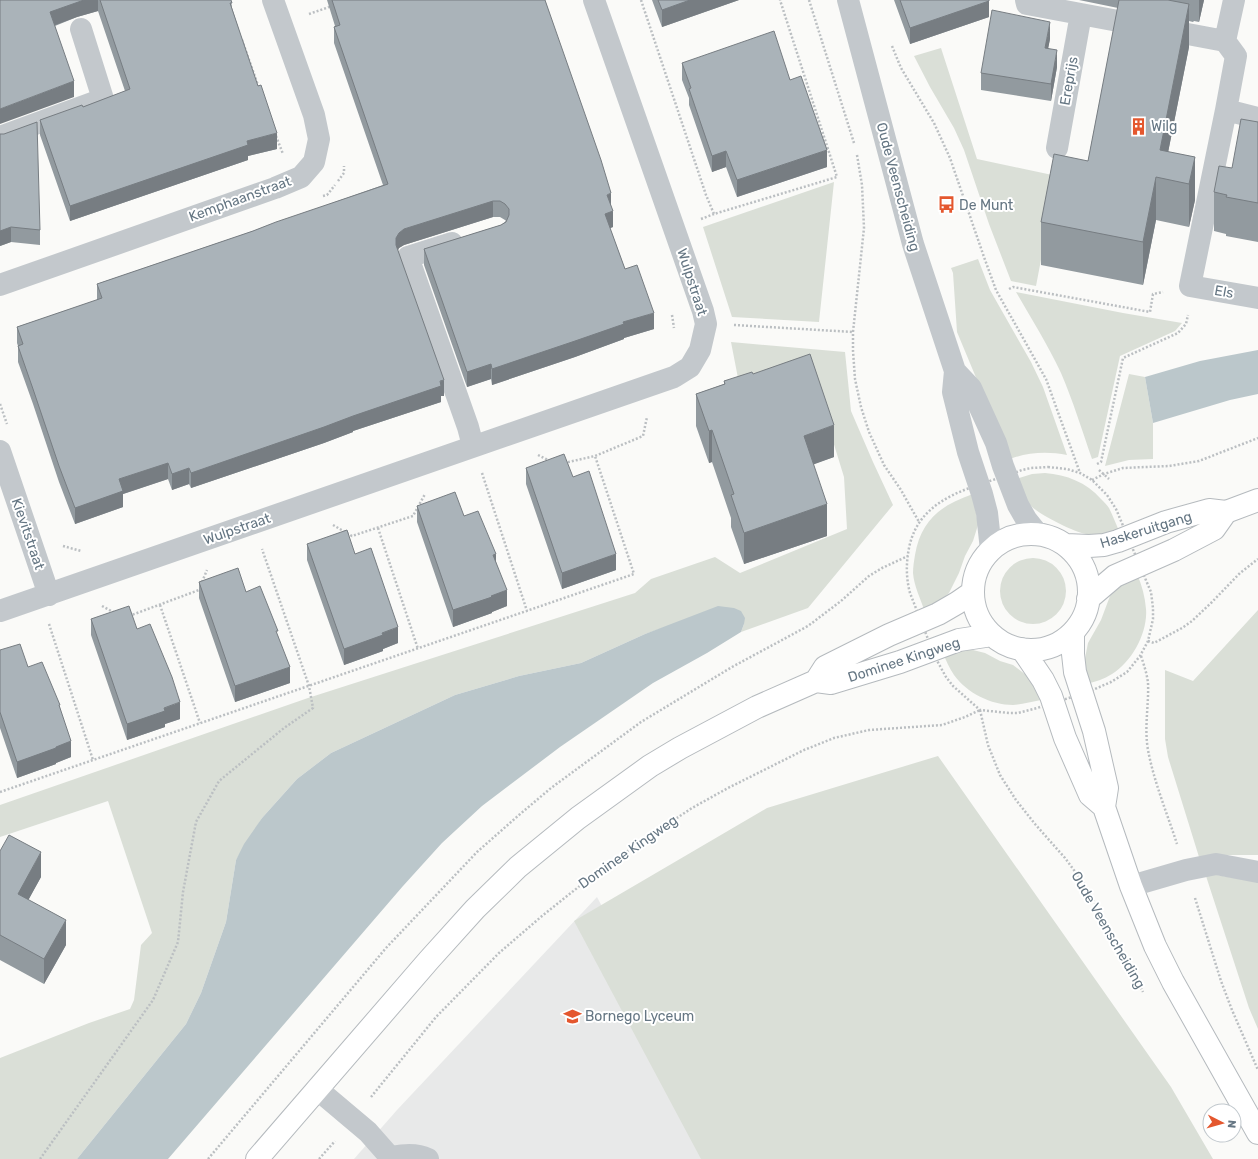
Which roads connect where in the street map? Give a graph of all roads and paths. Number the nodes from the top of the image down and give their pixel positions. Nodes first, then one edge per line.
1 (273, 0) edge
2 (594, 0) edge
3 (641, 0) edge
4 (780, 0) edge
5 (809, 0) edge
6 (848, 0) edge
7 (1026, 0) edge
8 (1234, 0) edge
9 (334, 5) edge
10 (1081, 14) junction
11 (306, 15) dead end
12 (81, 29) dead end
13 (242, 38) edge
14 (1225, 41) junction
15 (891, 42) dead end
16 (260, 90) edge
17 (1226, 110) junction
18 (1258, 118) edge
19 (276, 135) edge
20 (0, 136) edge
21 (855, 146) dead end
22 (1057, 148) dead end
23 (857, 154) dead end
24 (284, 158) dead end
25 (468, 238) edge
26 (0, 285) edge
27 (1190, 286) junction
28 (1009, 289) dead end
29 (1258, 298) edge
30 (671, 310) dead end
31 (706, 324) junction
32 (674, 332) dead end
33 (853, 332) junction
34 (956, 371) junction
35 (0, 404) edge
36 (8, 426) dead end
37 (1258, 438) edge
38 (473, 446) junction
39 (0, 451) edge
40 (595, 456) dead end
41 (1097, 464) dead end
42 (1099, 470) dead end
43 (1014, 473) dead end
44 (1080, 473) junction
45 (1104, 474) junction
46 (1109, 479) dead end
47 (1092, 480) junction
48 (972, 487) dead end
49 (1258, 500) edge
50 (1226, 512) junction
51 (919, 522) junction
52 (378, 528) dead end
53 (1126, 530) dead end
54 (1038, 534) junction
55 (58, 541) dead end
56 (260, 543) dead end
57 (1066, 545) junction
58 (991, 550) junction
59 (84, 552) dead end
60 (908, 556) junction
61 (901, 559) dead end
62 (1258, 559) edge
63 (1143, 571) dead end
64 (973, 592) junction
65 (49, 595) junction
66 (1088, 599) junction
67 (160, 605) dead end
68 (0, 611) edge
69 (527, 611) junction
70 (918, 614) dead end
71 (47, 618) dead end
72 (1073, 632) junction
73 (992, 635) junction
74 (1148, 641) junction
75 (418, 649) junction
76 (1022, 649) junction
77 (935, 656) dead end
78 (1140, 656) junction
79 (1146, 672) dead end
80 (816, 681) junction
81 (309, 686) junction
82 (1088, 692) dead end
83 (1045, 706) dead end
84 (980, 710) junction
85 (200, 723) junction
86 (93, 760) junction
87 (0, 792) edge
88 (1104, 807) junction
89 (1258, 872) edge
90 (1131, 886) junction
91 (1144, 992) dead end
92 (317, 1089) junction
93 (353, 1120) junction
94 (1258, 1133) edge
95 (389, 1158) edge
96 (40, 1159) edge
97 (257, 1159) edge
98 (319, 1159) edge
99 (428, 1159) edge

1 - 26 street, Kemphaanstraat
2 - 31 street, Wulpstraat
3 - 4 path
5 - 21 path
6 - 34 street, Oude Veenscheiding
7 - 10 street
8 - 14 street
9 - 11 path
10 - 14 street
10 - 22 street, Ereprijs
12 - 20 street
13 - 16 path
14 - 17 street
15 - 44 path
17 - 18 street
17 - 27 street
19 - 24 path
23 - 33 path
25 - 38 street
27 - 28 path
27 - 29 street, Els
27 - 41 path
30 - 32 path
31 - 33 path
31 - 38 street, Wulpstraat
33 - 51 path
34 - 54 street, Oude Veenscheiding
34 - 58 street, Oude Veenscheiding
35 - 36 path
37 - 45 path
38 - 65 street, Wulpstraat
38 - 69 path
39 - 65 street, Kievitstraat
40 - 69 path
42 - 45 path
43 - 44 path
44 - 47 path
45 - 46 path
45 - 47 path
47 - 53 path
48 - 51 path
49 - 50 main road, Haskeruitgang
50 - 57 main road, Haskeruitgang
50 - 66 main road, Haskeruitgang
51 - 60 path
52 - 75 path
54 - 57 main road
54 - 58 main road
55 - 59 path
56 - 81 path
57 - 66 main road
58 - 64 main road
60 - 61 path
60 - 70 path
62 - 74 path
63 - 74 path
64 - 73 main road
64 - 80 main road, Dominee Kingweg
65 - 68 street, Wulpstraat
66 - 72 main road
67 - 85 path
69 - 75 path
71 - 86 path
72 - 76 main road
72 - 88 main road
73 - 76 main road
73 - 80 main road, Dominee Kingweg
74 - 78 path
75 - 81 path
76 - 88 main road
77 - 84 path
78 - 79 path
78 - 82 path
80 - 92 main road, Dominee Kingweg
81 - 85 path
81 - 96 path
83 - 84 path
84 - 91 path, Oude Veenscheiding
84 - 93 path, Dominee Kingweg
85 - 86 path
86 - 87 path
88 - 90 main road
89 - 90 street
90 - 94 main road
92 - 93 street
92 - 97 main road, Dominee Kingweg
93 - 95 street
93 - 98 path, Dominee Kingweg
95 - 99 street

